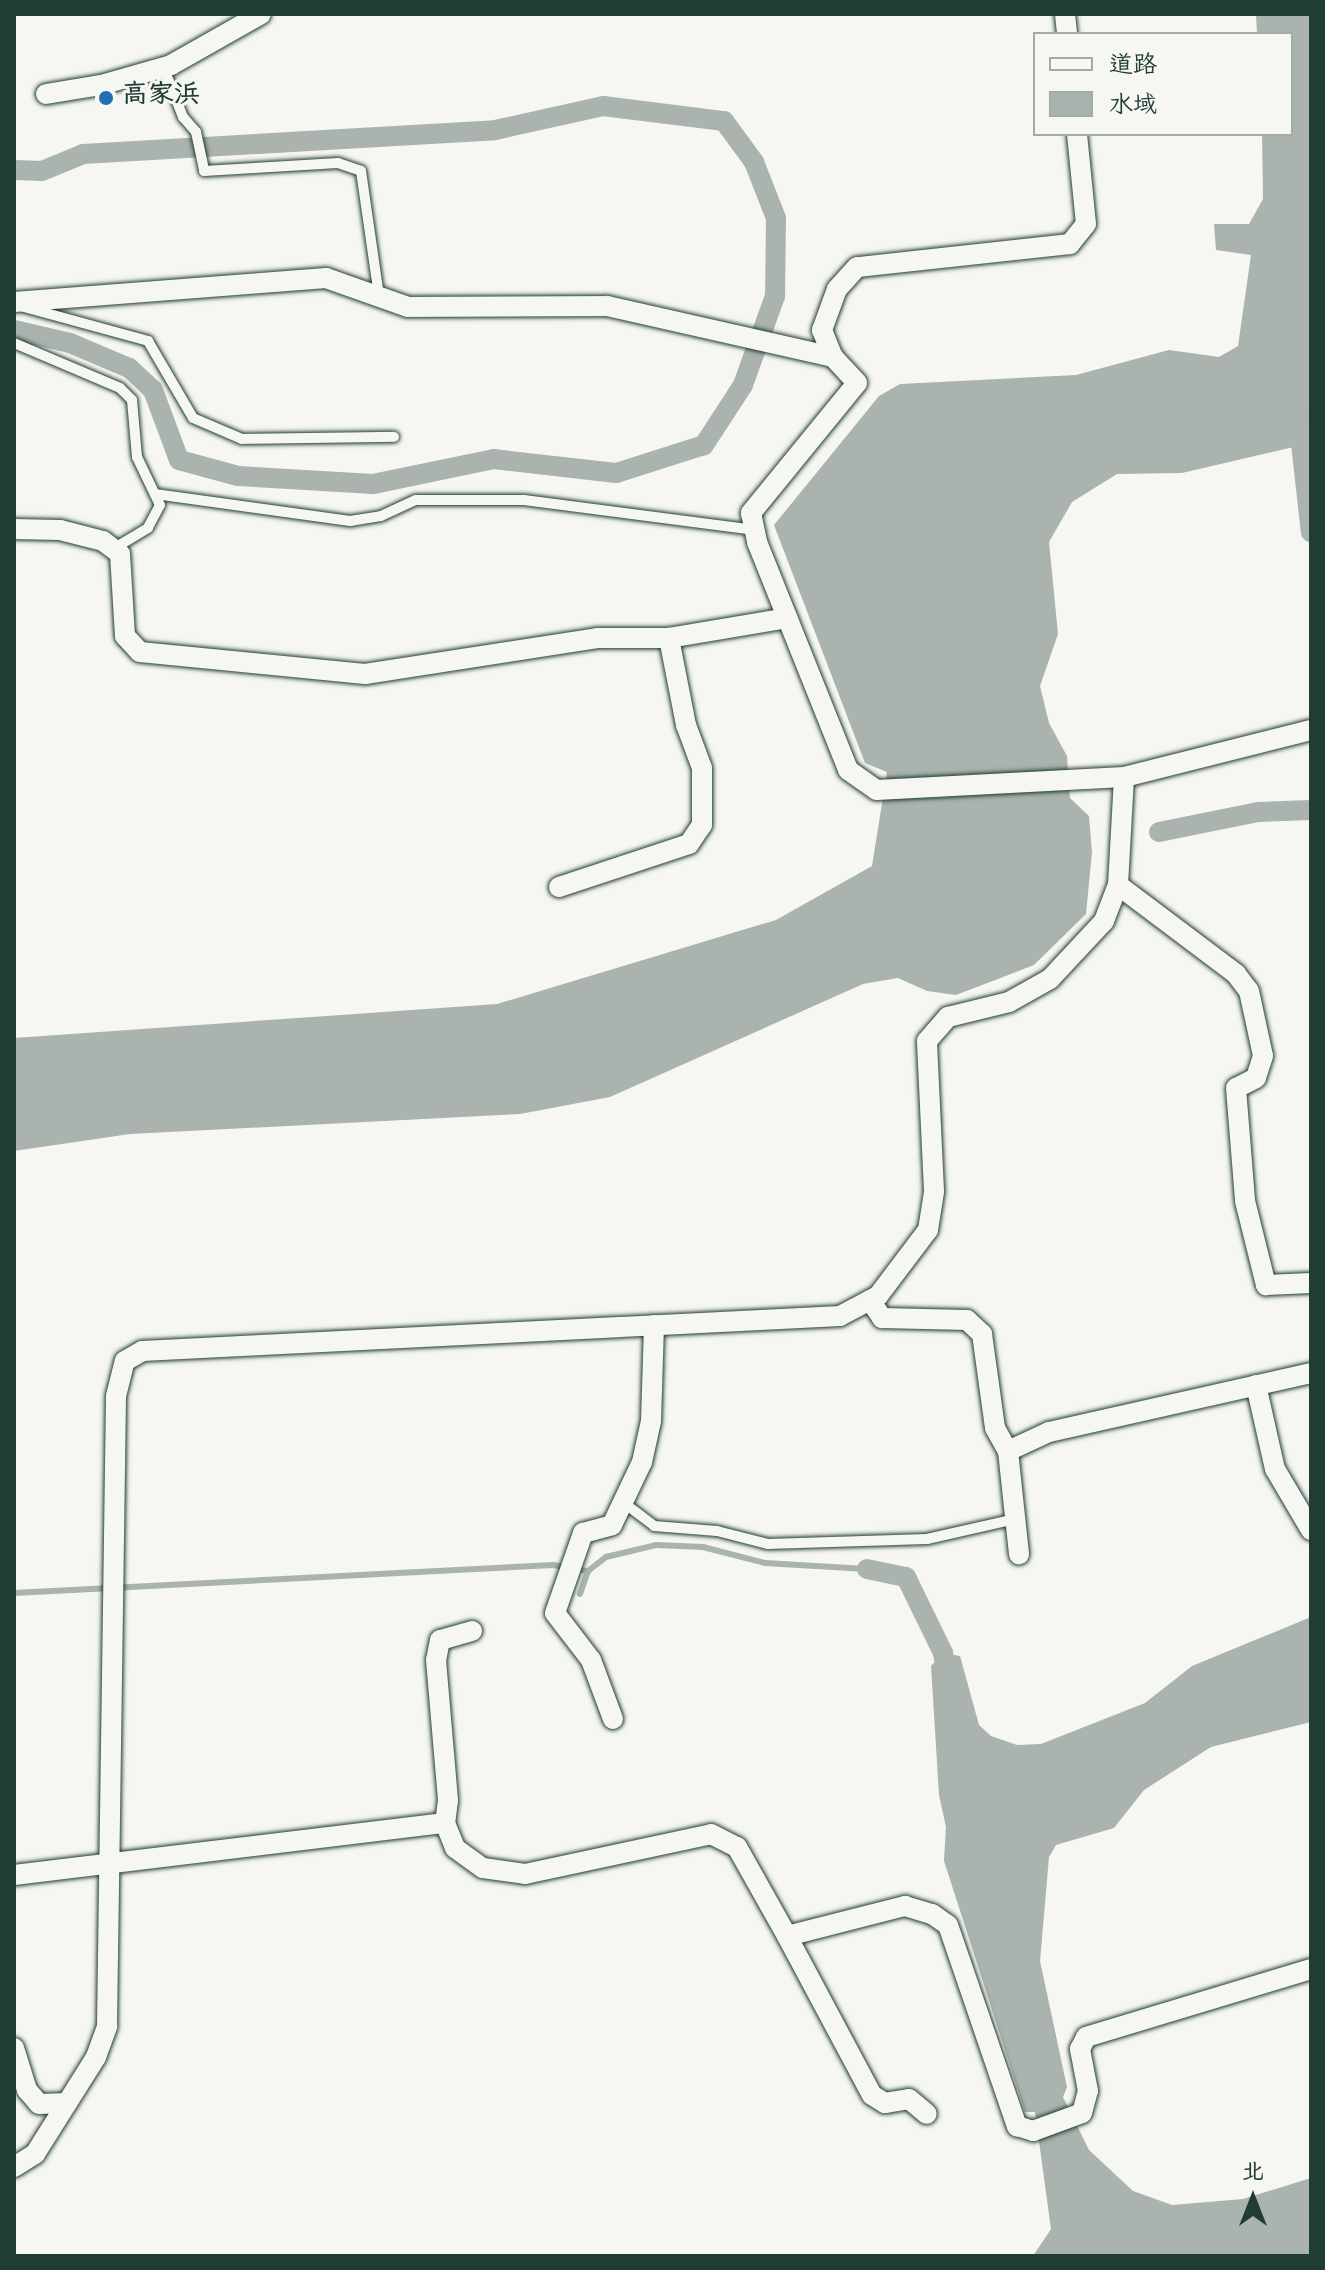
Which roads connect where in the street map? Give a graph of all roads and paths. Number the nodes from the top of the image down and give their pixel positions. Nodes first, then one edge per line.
1 (261, 14) edge
2 (163, 66) junction
3 (46, 94) dead end
4 (1077, 136) edge
5 (379, 296) junction
6 (14, 303) edge
7 (14, 343) edge
8 (833, 357) junction
9 (394, 437) dead end
10 (155, 494) junction
11 (14, 529) edge
12 (755, 530) junction
13 (113, 549) junction
14 (787, 618) junction
15 (669, 638) junction
16 (1311, 730) edge
17 (1124, 777) junction
18 (1118, 885) junction
19 (559, 887) dead end
20 (1311, 1283) edge
21 (870, 1300) junction
22 (654, 1325) junction
23 (1311, 1373) edge
24 (1256, 1385) junction
25 (1008, 1451) junction
26 (624, 1503) junction
27 (1015, 1519) junction
28 (1311, 1530) edge
29 (1019, 1554) dead end
30 (472, 1631) dead end
31 (613, 1719) dead end
32 (445, 1823) junction
33 (109, 1863) junction
34 (14, 1875) edge
35 (787, 1936) junction
36 (1311, 1969) edge
37 (14, 2048) edge
38 (67, 2103) junction
39 (927, 2114) dead end
40 (14, 2167) edge

1 - 2 street
2 - 3 street
2 - 5 lane
4 - 8 street
5 - 6 street
5 - 8 street
6 - 9 lane
7 - 10 lane
8 - 12 street
10 - 12 lane
10 - 13 lane
11 - 13 street
12 - 14 street
13 - 15 street
14 - 15 street
14 - 17 street
15 - 19 street
16 - 17 street
17 - 18 street
18 - 20 street
18 - 21 street
21 - 22 street
21 - 25 street
22 - 26 street
22 - 33 street
23 - 24 street
24 - 25 street
24 - 28 street
25 - 27 street
26 - 27 lane
26 - 31 street
27 - 29 street
30 - 32 street
32 - 33 street
32 - 35 street
33 - 34 street
33 - 38 street
35 - 36 street
35 - 39 street
37 - 38 street
38 - 40 street

